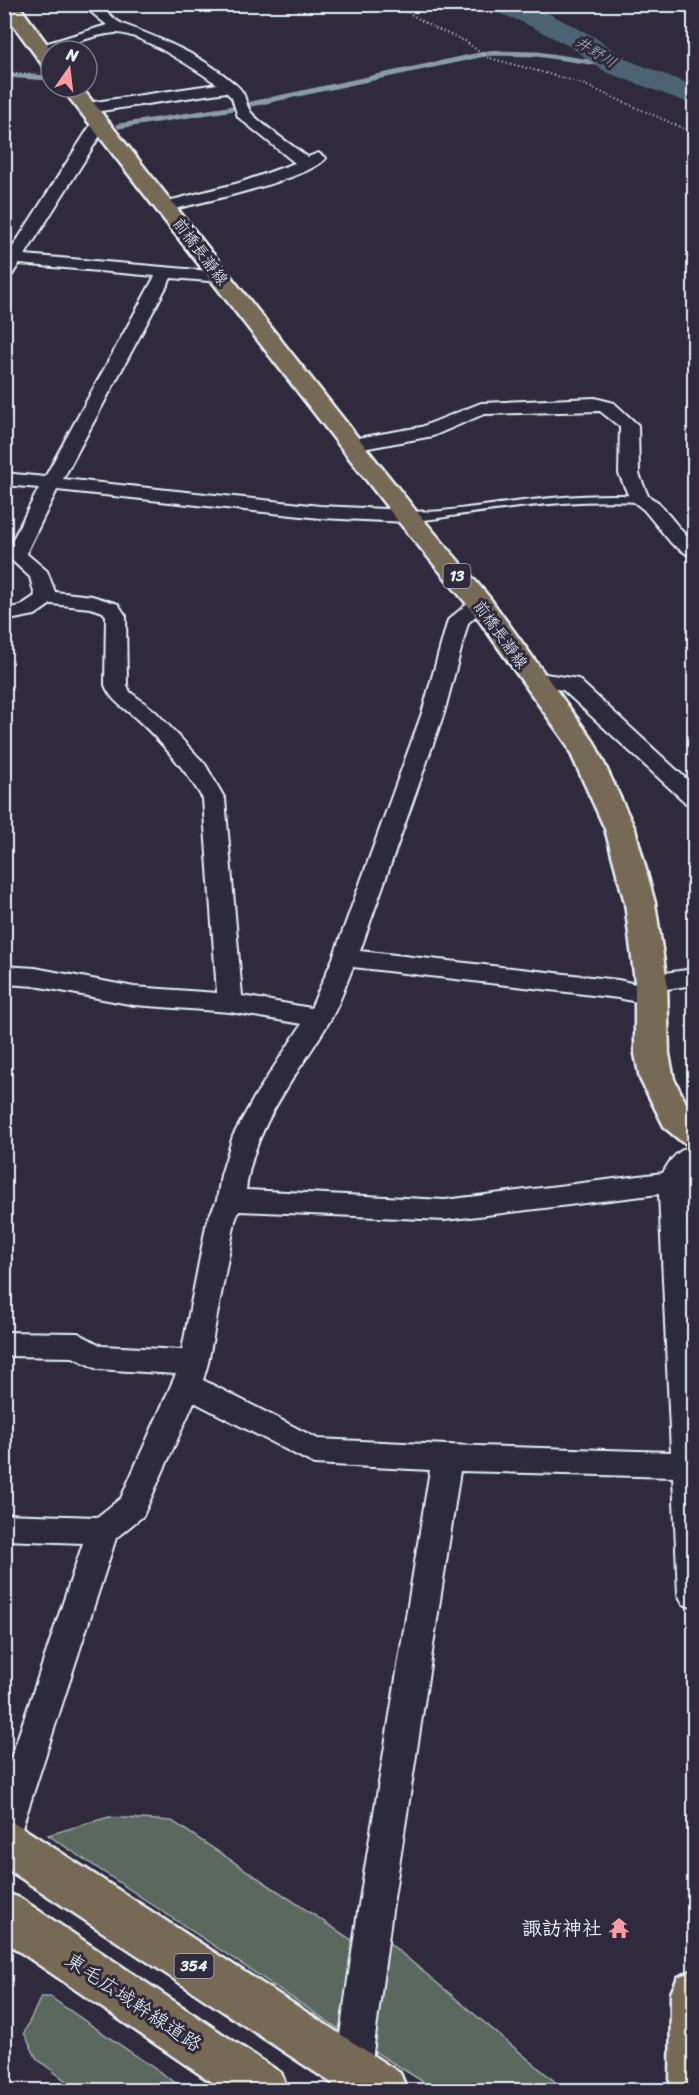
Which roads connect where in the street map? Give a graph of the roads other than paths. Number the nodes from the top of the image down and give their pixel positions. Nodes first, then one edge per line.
1 (8, 4) edge
2 (88, 4) edge
3 (118, 27) junction
4 (88, 39) edge
5 (39, 46) edge
6 (230, 87) junction
7 (81, 99) edge
8 (94, 116) junction
9 (166, 206) junction
10 (9, 258) edge
11 (166, 272) junction
12 (4, 274) edge
13 (221, 277) junction
14 (352, 445) junction
15 (4, 479) edge
16 (51, 484) junction
17 (640, 499) junction
18 (407, 516) junction
19 (694, 550) edge
20 (46, 597) junction
21 (480, 603) junction
22 (4, 615) edge
23 (533, 679) junction
24 (694, 798) edge
25 (345, 958) junction
26 (4, 975) edge
27 (694, 977) edge
28 (651, 989) junction
29 (230, 1003) junction
30 (319, 1018) junction
31 (694, 1133) edge
32 (694, 1155) edge
33 (672, 1182) junction
34 (231, 1200) junction
35 (4, 1344) edge
36 (191, 1374) junction
37 (447, 1458) junction
38 (691, 1465) edge
39 (4, 1527) edge
40 (103, 1530) junction
41 (694, 1594) edge
42 (4, 1831) edge
43 (4, 1841) edge
44 (4, 1914) edge
45 (694, 1993) edge
46 (362, 2084) edge
47 (264, 2091) edge
48 (694, 2091) edge

1 - 5 main road
2 - 3 street
3 - 4 street
3 - 6 street
6 - 8 street
6 - 9 street
7 - 8 main road, 前橋長瀞線 / 13
8 - 9 main road, 前橋長瀞線 / 13
8 - 10 street
9 - 13 main road, 前橋長瀞線 / 13
10 - 11 street
10 - 12 street
11 - 13 street
11 - 16 street
13 - 14 main road, 前橋長瀞線 / 13
14 - 17 street
14 - 18 main road, 前橋長瀞線 / 13
15 - 16 street
16 - 18 street
16 - 20 street
17 - 18 lane
17 - 19 street
18 - 21 main road, 前橋長瀞線 / 13
20 - 22 street
20 - 29 street
21 - 23 main road, 前橋長瀞線 / 13
21 - 25 street
23 - 24 street
23 - 28 main road, 前橋長瀞線 / 13
25 - 28 street
25 - 30 street
26 - 29 street
27 - 28 street
28 - 31 main road, 前橋長瀞線 / 13
29 - 30 street
30 - 34 street
32 - 33 street
33 - 34 street
33 - 38 street
34 - 36 street
35 - 36 street
36 - 37 street
36 - 40 street
37 - 38 street
37 - 46 street
38 - 41 street
39 - 40 street
40 - 42 street
43 - 46 main road, 354
44 - 47 main road, 東毛広域幹線道路
45 - 48 main road

